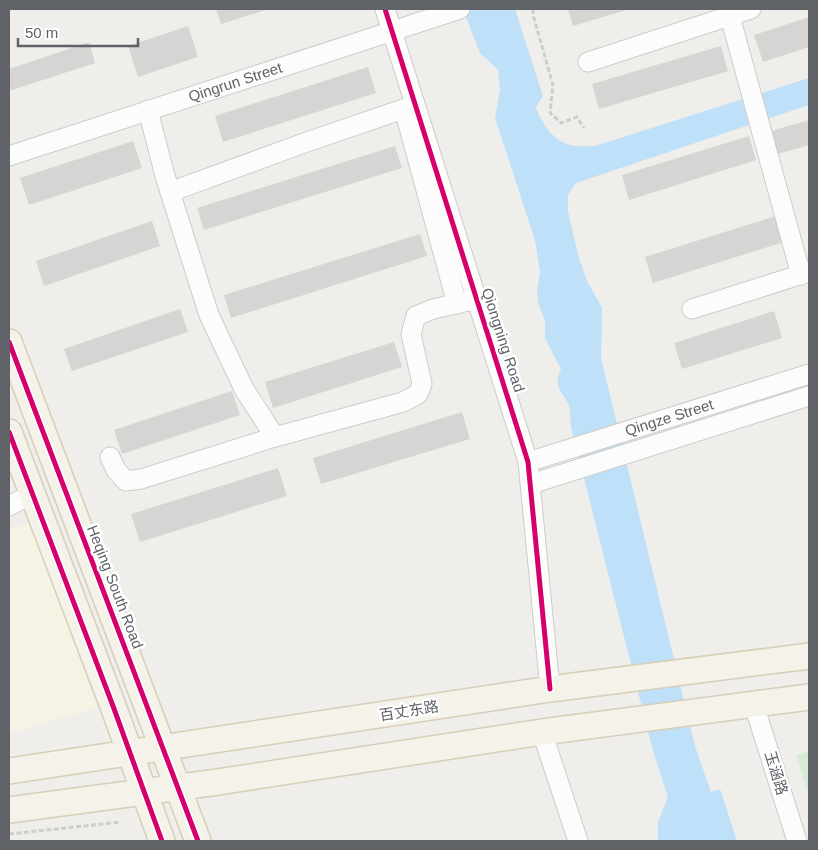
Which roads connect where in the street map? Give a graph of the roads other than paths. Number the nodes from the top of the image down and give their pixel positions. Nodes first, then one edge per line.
1 (385, 9) edge
2 (751, 9) edge
3 (455, 10) edge
4 (729, 12) edge
5 (392, 30) junction
6 (588, 62) dead end
7 (410, 107) junction
8 (148, 110) junction
9 (9, 156) edge
10 (170, 192) junction
11 (805, 273) edge
12 (477, 300) junction
13 (457, 304) junction
14 (692, 309) dead end
15 (9, 342) edge
16 (809, 374) edge
17 (809, 396) edge
18 (9, 432) edge
19 (275, 437) junction
20 (110, 457) dead end
21 (528, 462) junction
22 (531, 484) junction
23 (32, 494) junction
24 (9, 506) edge
25 (809, 656) edge
26 (550, 689) junction
27 (809, 697) edge
28 (754, 705) junction
29 (542, 732) junction
30 (163, 747) junction
31 (130, 753) junction
32 (9, 772) edge
33 (178, 786) junction
34 (144, 792) junction
35 (9, 810) edge
36 (162, 841) edge
37 (198, 841) edge
38 (578, 841) edge
39 (797, 841) edge

1 - 5 street, Qiongning Road
2 - 4 street
3 - 5 street, Qingrun Street
4 - 6 street
4 - 11 street
5 - 7 street, Qiongning Road
5 - 8 street, Qingrun Street
7 - 10 street
7 - 12 street, Qiongning Road
7 - 13 street
8 - 9 street, Qingrun Street
8 - 10 street
10 - 19 street
11 - 14 street
12 - 13 street
12 - 21 street, Qiongning Road
13 - 19 street
15 - 30 main road, Heqing South Road
16 - 21 street, Qingze Street
17 - 22 street, Qingze Street
18 - 23 main road
19 - 20 street
21 - 22 street, Qiongning Road
22 - 26 street, Qiongning Road
23 - 24 street
23 - 31 main road
25 - 26 main road, 百丈东路
26 - 30 main road, 百丈东路
27 - 28 main road
28 - 29 main road
28 - 39 street, 玉涵路
29 - 33 main road
29 - 38 street
30 - 31 main road, 百丈东路
30 - 33 main road, Heqing South Road
31 - 32 main road, 百丈东路
31 - 34 main road
33 - 34 main road
33 - 37 main road, Heqing South Road
34 - 35 main road
34 - 36 main road

